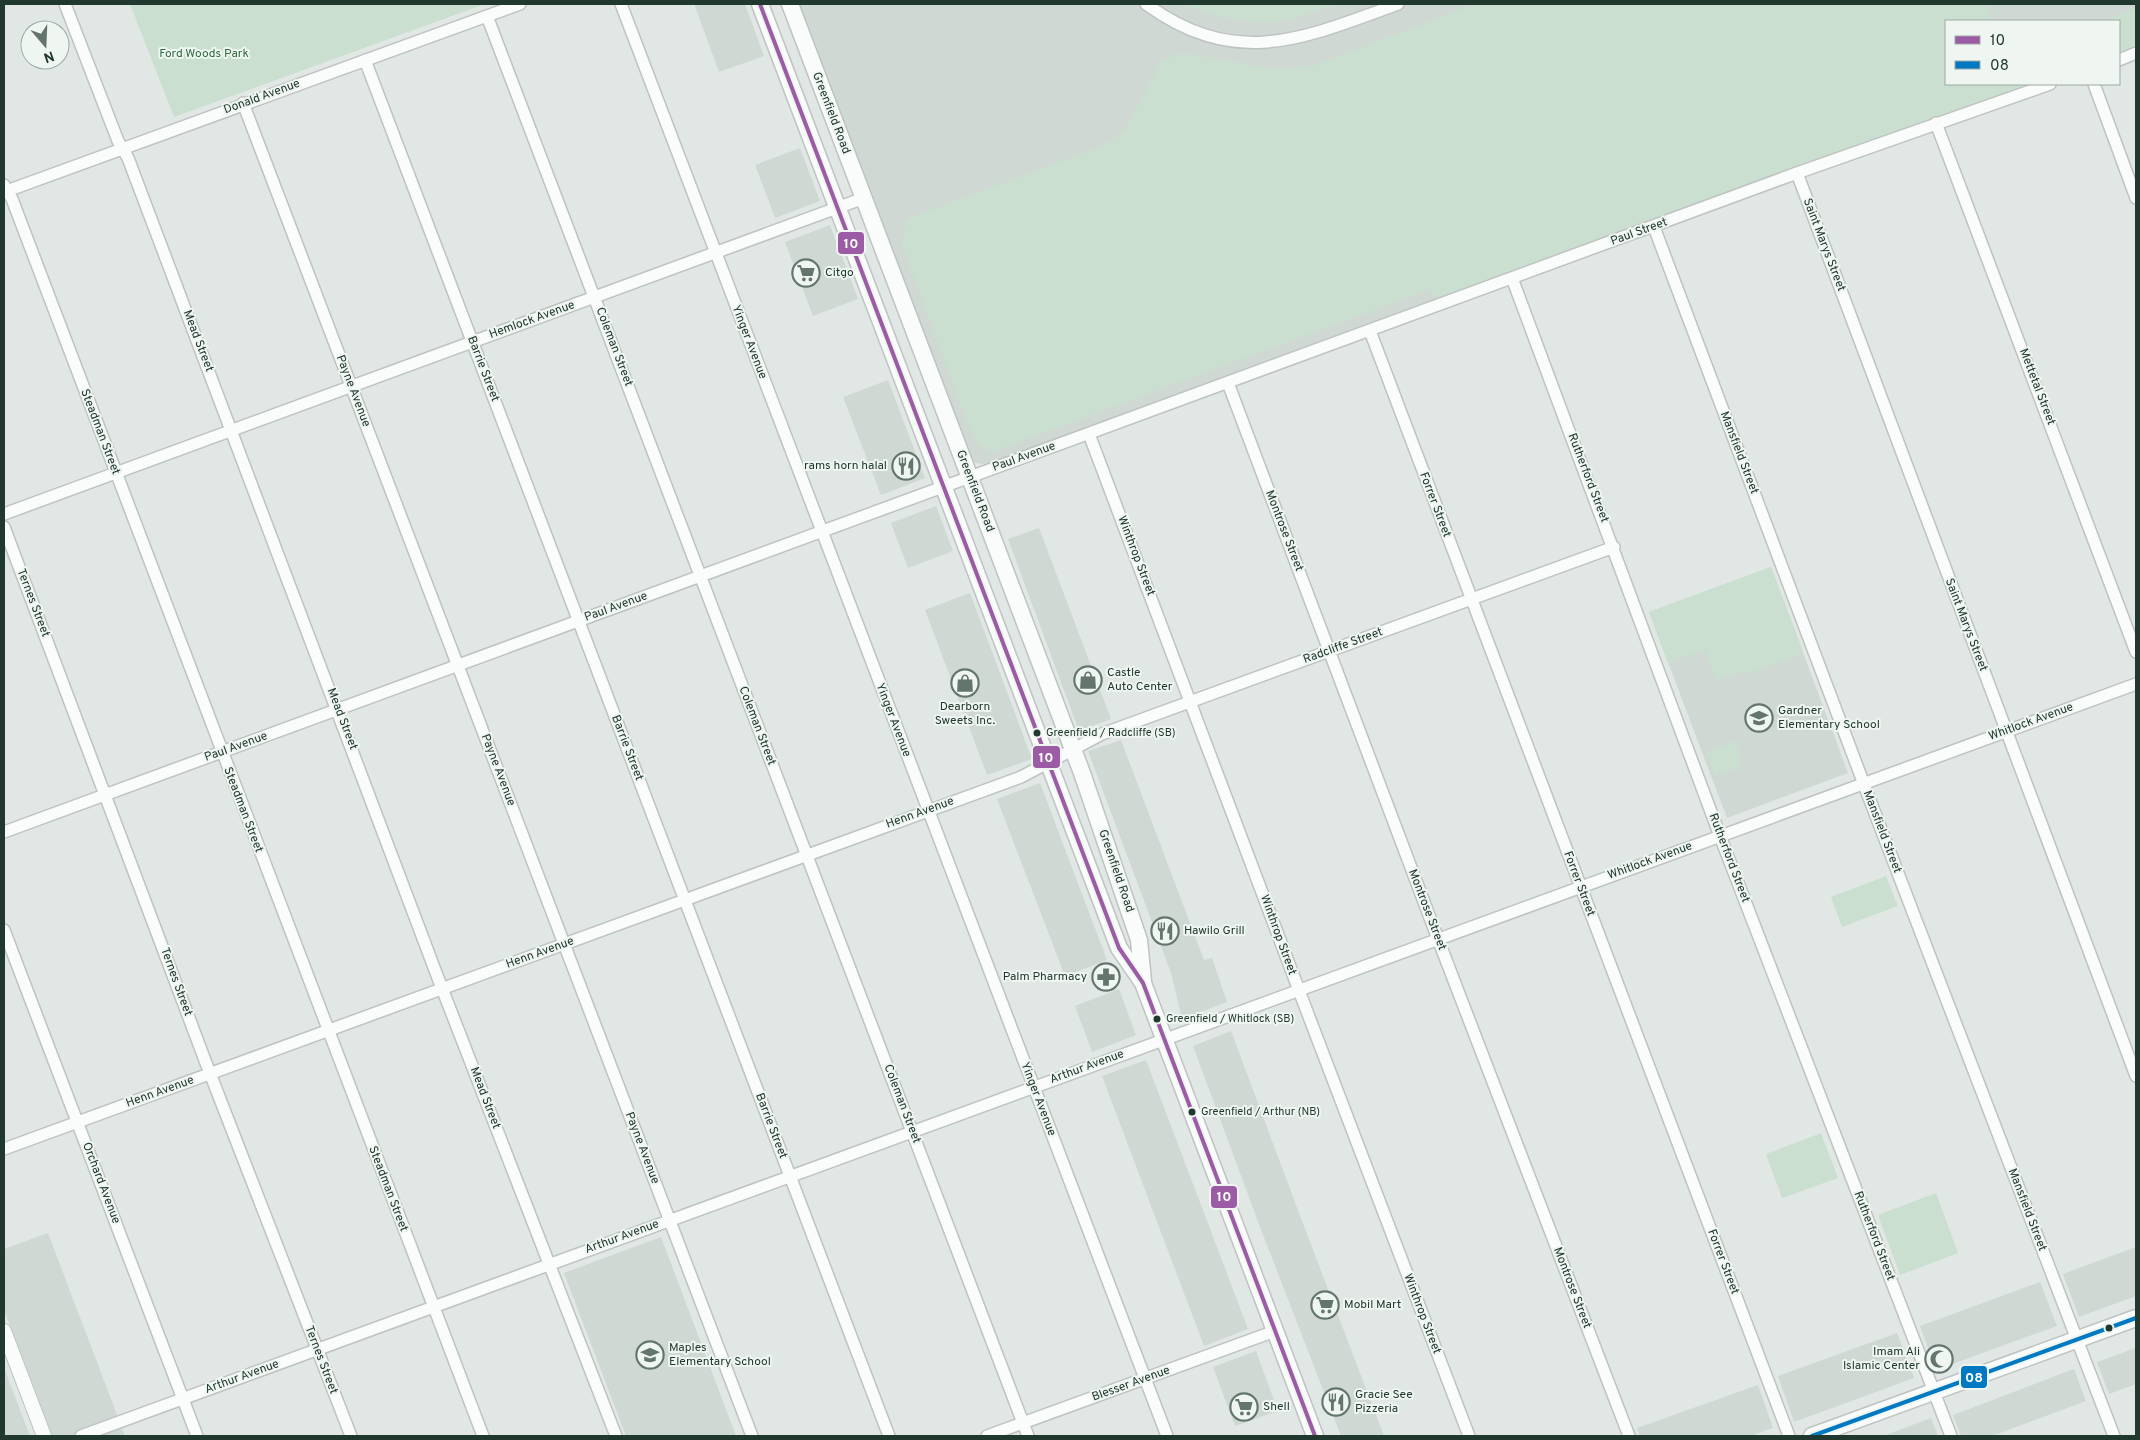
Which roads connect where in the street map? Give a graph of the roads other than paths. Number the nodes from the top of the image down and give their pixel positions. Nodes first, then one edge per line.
1 (65, 4) edge
2 (520, 4) edge
3 (621, 4) edge
4 (760, 4) edge
5 (790, 4) edge
6 (1146, 4) edge
7 (1398, 4) edge
8 (487, 16) junction
9 (2136, 53) edge
10 (365, 60) junction
11 (2120, 60) edge
12 (2047, 85) edge
13 (2094, 85) edge
14 (243, 103) junction
15 (1936, 123) junction
16 (122, 149) junction
17 (1797, 173) junction
18 (5, 189) edge
19 (864, 198) junction
20 (2136, 198) edge
21 (838, 208) junction
22 (1654, 226) junction
23 (715, 253) junction
24 (1512, 278) junction
25 (594, 297) junction
26 (1370, 331) junction
27 (473, 342) junction
28 (1228, 383) junction
29 (352, 386) junction
30 (232, 431) junction
31 (1089, 434) junction
32 (116, 473) junction
33 (969, 477) junction
34 (943, 486) junction
35 (4, 514) edge
36 (4, 527) edge
37 (821, 531) junction
38 (1614, 547) junction
39 (700, 576) junction
40 (1471, 600) junction
41 (579, 620) junction
42 (1032, 641) junction
43 (1006, 651) junction
44 (1330, 651) junction
45 (2136, 652) edge
46 (458, 665) junction
47 (2136, 684) edge
48 (1191, 702) junction
49 (338, 709) junction
50 (2006, 731) junction
51 (1073, 748) junction
52 (222, 752) junction
53 (1049, 763) junction
54 (1863, 783) junction
55 (106, 794) junction
56 (928, 811) junction
57 (4, 832) edge
58 (1720, 836) junction
59 (806, 855) junction
60 (1580, 887) junction
61 (684, 900) junction
62 (4, 930) edge
63 (1438, 938) junction
64 (564, 944) junction
65 (1143, 983) junction
66 (443, 988) junction
67 (1298, 990) junction
68 (328, 1031) junction
69 (1164, 1039) junction
70 (210, 1074) junction
71 (2136, 1076) edge
72 (1033, 1086) junction
73 (77, 1123) junction
74 (913, 1131) junction
75 (4, 1149) edge
76 (790, 1176) junction
77 (669, 1220) junction
78 (550, 1264) junction
79 (433, 1307) junction
80 (2136, 1318) edge
81 (1275, 1331) junction
82 (4, 1332) edge
83 (2076, 1340) junction
84 (317, 1349) junction
85 (1145, 1378) junction
86 (1934, 1392) junction
87 (183, 1399) junction
88 (1023, 1423) junction
89 (44, 1436) edge
90 (81, 1436) edge
91 (198, 1436) edge
92 (351, 1436) edge
93 (483, 1436) edge
94 (616, 1436) edge
95 (752, 1436) edge
96 (889, 1436) edge
97 (987, 1436) edge
98 (1028, 1436) edge
99 (1167, 1436) edge
100 (1315, 1436) edge
101 (1469, 1436) edge
102 (1629, 1436) edge
103 (1789, 1436) edge
104 (1812, 1436) edge
105 (1950, 1436) edge
106 (2114, 1436) edge

1 - 16 street, Mead Street
2 - 8 street, Donald Avenue
3 - 23 street, Yinger Avenue
4 - 21 main road, Greenfield Road
5 - 19 main road, Greenfield Road
6 - 7 street
8 - 10 street, Donald Avenue
8 - 25 street, Coleman Street
9 - 11 street
10 - 14 street, Donald Avenue
10 - 27 street, Barrie Street
12 - 15 street, Paul Street
13 - 20 street
14 - 16 street, Donald Avenue
14 - 29 street, Payne Avenue
15 - 17 street, Paul Street
15 - 45 street, Mettetal Street
16 - 18 street, Donald Avenue
16 - 30 street, Mead Street
17 - 22 street, Paul Street
17 - 50 street, Saint Marys Street
18 - 32 street, Steadman Street
19 - 21 street, Hemlock Avenue
19 - 33 main road, Greenfield Road
21 - 23 street, Hemlock Avenue
21 - 34 main road, Greenfield Road
22 - 24 street, Paul Street
22 - 54 street, Mansfield Street
23 - 25 street, Hemlock Avenue
23 - 37 street, Yinger Avenue
24 - 26 street, Paul Street
24 - 38 street, Rutherford Street
25 - 27 street, Hemlock Avenue
25 - 39 street, Coleman Street
26 - 28 street, Paul Street
26 - 40 street, Forrer Street
27 - 29 street, Hemlock Avenue
27 - 41 street, Barrie Street
28 - 31 street, Paul Avenue
28 - 44 street, Montrose Street
29 - 30 street, Hemlock Avenue
29 - 46 street, Payne Avenue
30 - 32 street, Hemlock Avenue
30 - 49 street, Mead Street
31 - 33 street, Paul Avenue
31 - 48 street, Winthrop Street
32 - 35 street, Hemlock Avenue
32 - 52 street, Steadman Street
33 - 34 street, Paul Avenue
33 - 42 main road, Greenfield Road
34 - 37 street, Paul Avenue
34 - 43 main road, Greenfield Road
36 - 55 street, Ternes Street
37 - 39 street, Paul Avenue
37 - 56 street, Yinger Avenue
38 - 40 street, Radcliffe Street
38 - 58 street, Rutherford Street
39 - 41 street, Paul Avenue
39 - 59 street, Coleman Street
40 - 44 street, Radcliffe Street
40 - 60 street, Forrer Street
41 - 46 street, Paul Avenue
41 - 61 street, Barrie Street
42 - 43 main road
42 - 51 main road, Greenfield Road
43 - 53 main road, Greenfield Road
44 - 48 street, Radcliffe Street
44 - 63 street, Montrose Street
46 - 49 street, Paul Avenue
46 - 64 street, Payne Avenue
47 - 50 street, Whitlock Avenue
48 - 51 street, Radcliffe Street
48 - 67 street, Winthrop Street
49 - 52 street, Paul Avenue
49 - 66 street, Mead Street
50 - 54 street, Whitlock Avenue
50 - 71 street, Saint Marys Street
51 - 53 street, Henn Avenue
51 - 65 main road, Greenfield Road
52 - 55 street, Paul Avenue
52 - 68 street, Steadman Street
53 - 56 street, Henn Avenue
53 - 65 main road, Greenfield Road
54 - 58 street, Whitlock Avenue
54 - 83 street, Mansfield Street
55 - 57 street, Paul Avenue
55 - 70 street, Ternes Street
56 - 59 street, Henn Avenue
56 - 72 street, Yinger Avenue
58 - 60 street, Whitlock Avenue
58 - 86 street, Rutherford Street
59 - 61 street, Henn Avenue
59 - 74 street, Coleman Street
60 - 63 street, Whitlock Avenue
60 - 103 street, Forrer Street
61 - 64 street, Henn Avenue
61 - 76 street, Barrie Street
62 - 73 street, Orchard Avenue
63 - 67 street, Whitlock Avenue
63 - 102 street, Montrose Street
64 - 66 street, Henn Avenue
64 - 77 street, Payne Avenue
65 - 69 main road, Greenfield Road
66 - 68 street, Henn Avenue
66 - 78 street, Mead Street
67 - 69 street, Whitlock Avenue
67 - 101 street, Winthrop Street
68 - 70 street, Henn Avenue
68 - 79 street, Steadman Street
69 - 72 street, Arthur Avenue
69 - 81 main road, Greenfield Road
70 - 73 street, Henn Avenue
70 - 84 street, Ternes Street
72 - 74 street, Arthur Avenue
72 - 85 street, Yinger Avenue
73 - 75 street, Henn Avenue
73 - 87 street, Orchard Avenue
74 - 76 street, Arthur Avenue
74 - 88 street, Coleman Street
76 - 77 street, Arthur Avenue
76 - 96 street, Barrie Street
77 - 78 street, Arthur Avenue
77 - 95 street, Payne Avenue
78 - 79 street, Arthur Avenue
78 - 94 street, Mead Street
79 - 84 street, Arthur Avenue
79 - 93 street, Steadman Street
80 - 83 main road
81 - 85 street, Blesser Avenue
81 - 100 main road, Greenfield Road
82 - 89 street
83 - 86 main road
83 - 106 street, Mansfield Street
84 - 87 street, Arthur Avenue
84 - 92 street, Ternes Street
85 - 88 street, Blesser Avenue
85 - 99 street, Yinger Avenue
86 - 104 main road
86 - 105 street, Rutherford Street
87 - 90 street, Arthur Avenue
87 - 91 street, Orchard Avenue
88 - 97 street, Blesser Avenue
88 - 98 street, Coleman Street

